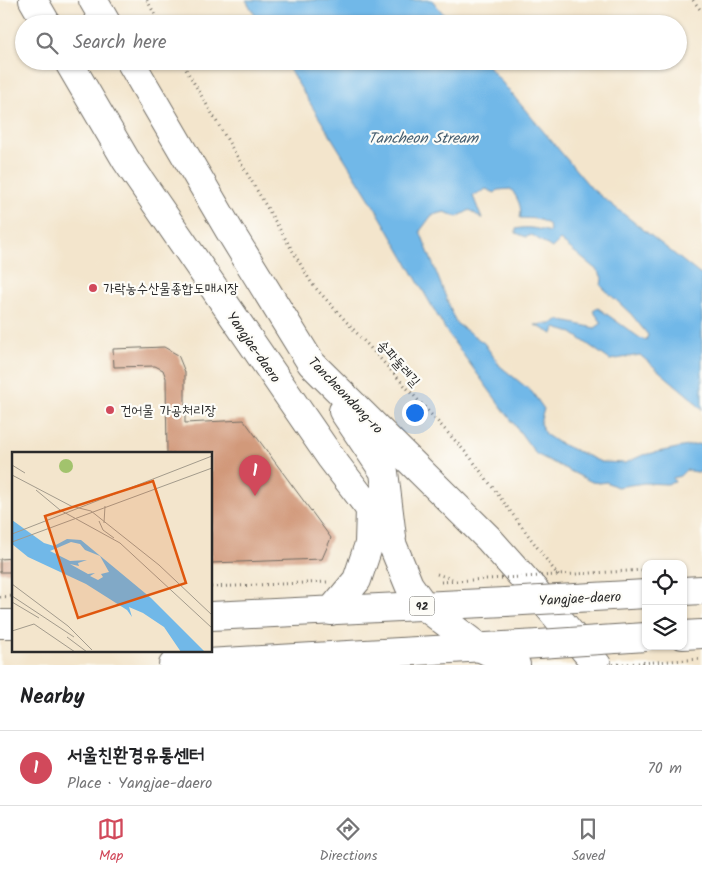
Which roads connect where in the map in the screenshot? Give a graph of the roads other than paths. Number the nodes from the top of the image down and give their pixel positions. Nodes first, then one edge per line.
1 (33, 0) edge
2 (94, 0) edge
3 (42, 15) edge
4 (102, 15) edge
5 (73, 70) edge
6 (135, 70) edge
7 (311, 363) junction
8 (370, 509) junction
9 (393, 546) junction
10 (702, 590) edge
11 (687, 591) edge
12 (642, 594) edge
13 (424, 606) junction
14 (331, 611) junction
15 (212, 616) edge
16 (702, 634) edge
17 (687, 635) edge
18 (477, 646) junction
19 (645, 655) edge
20 (608, 661) edge
21 (173, 665) edge
22 (516, 665) edge

1 - 3 street
2 - 4 street
5 - 8 street, Yangjae-daero
6 - 7 street, Tancheondong-ro
7 - 9 street
7 - 20 street, Tancheondong-ro
8 - 9 street, Yangjae-daero
8 - 14 street
9 - 13 street, Yangjae-daero
10 - 11 street
12 - 13 street, Yangjae-daero / 92, bridge
13 - 14 street, Yangjae-daero / 92
13 - 18 street, Yangjae-daero
14 - 15 street, Yangjae-daero / 92
16 - 17 street
18 - 19 street, bridge
18 - 21 street
18 - 22 street

